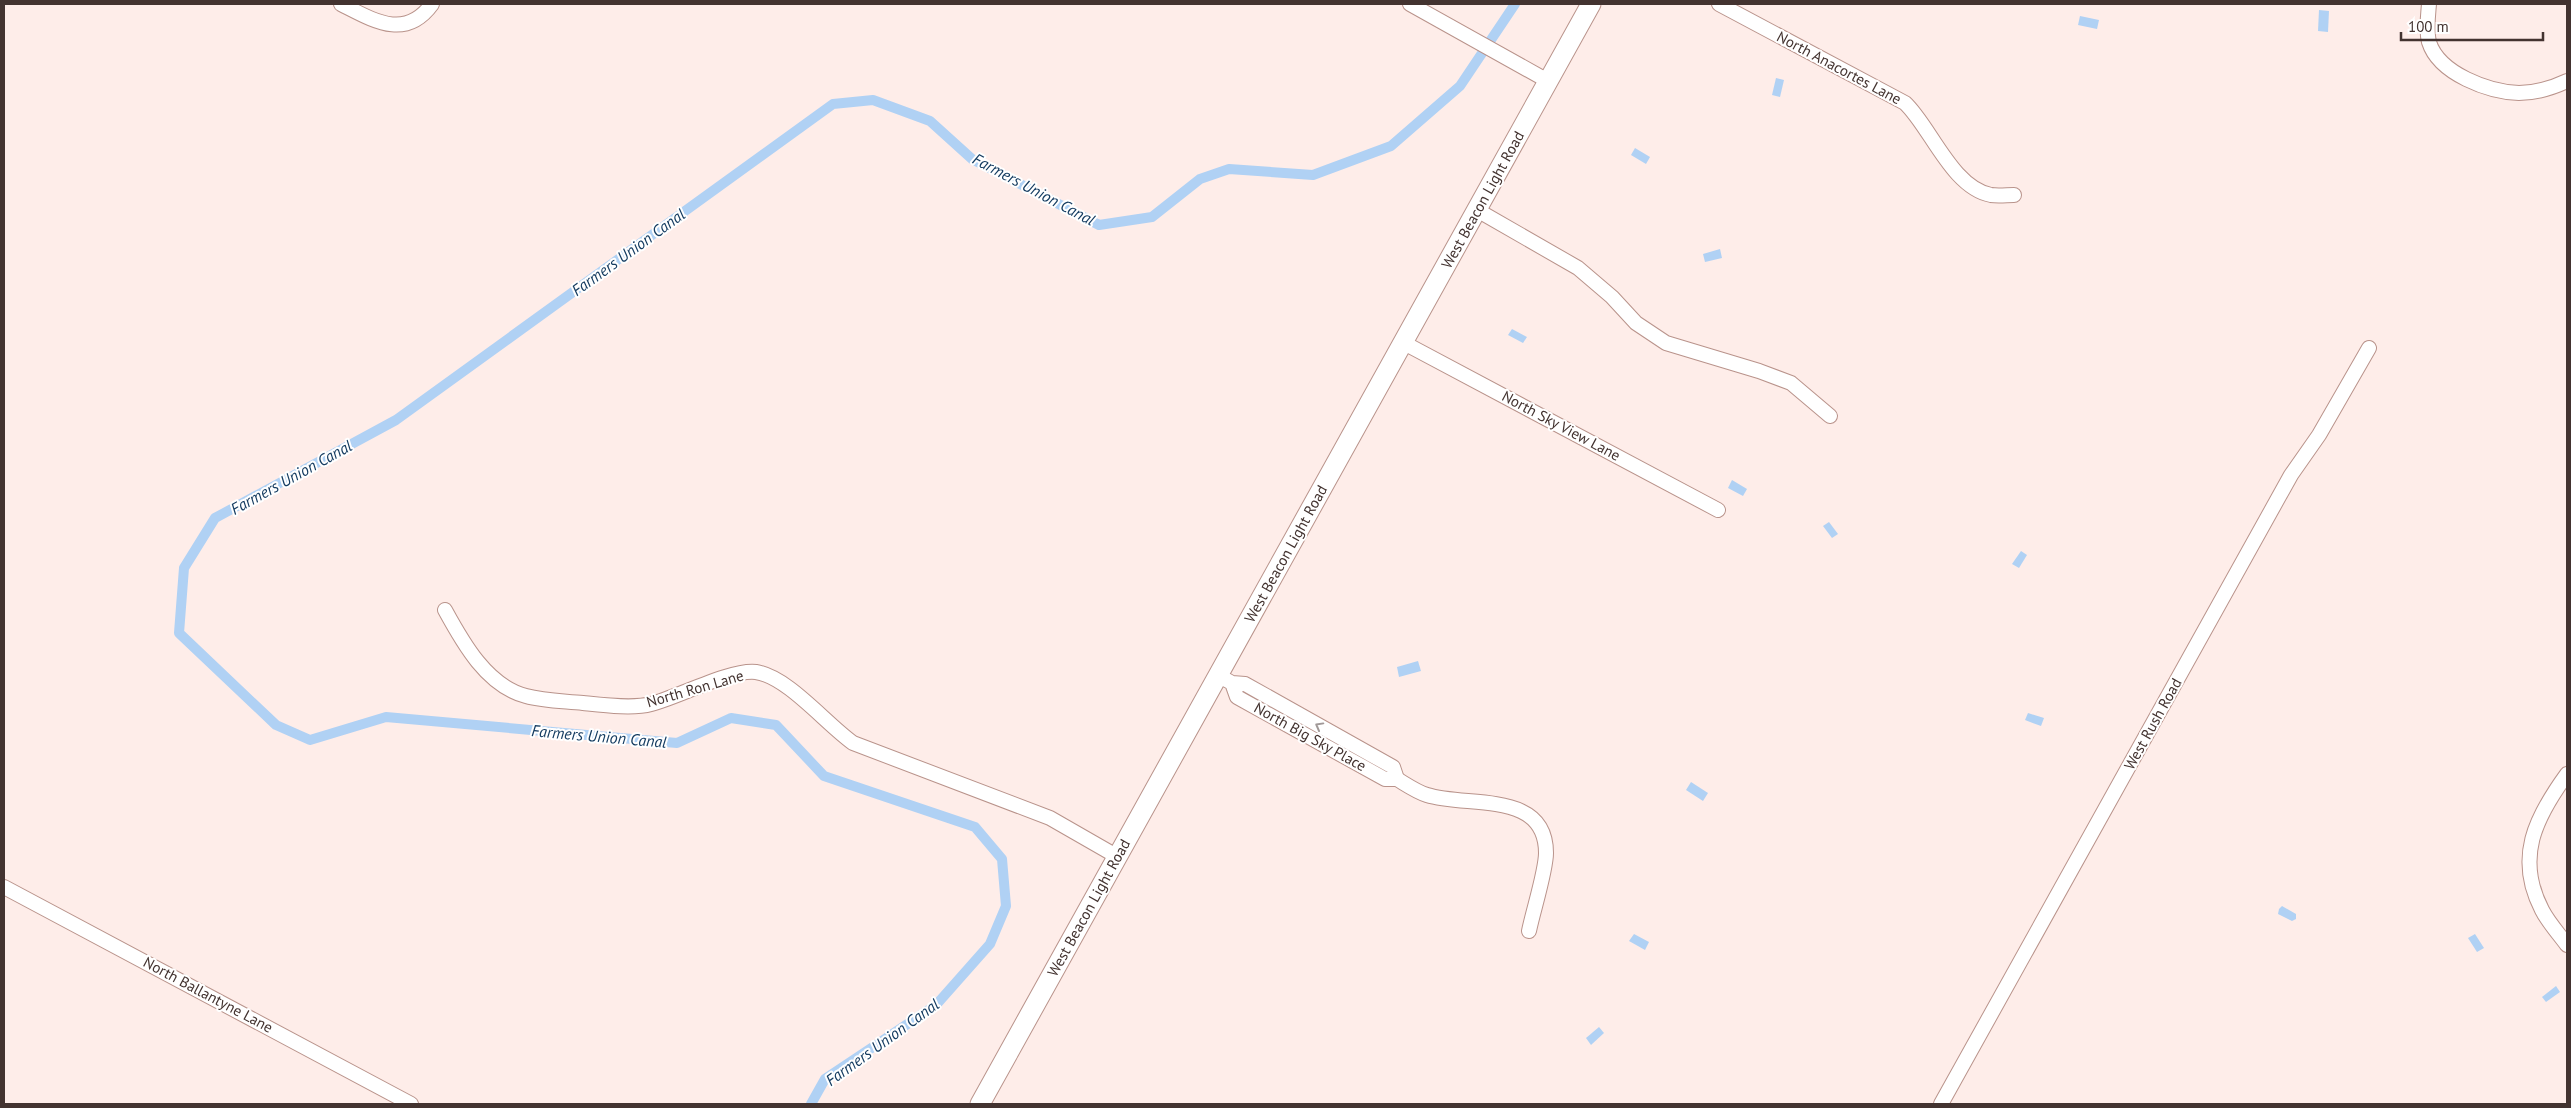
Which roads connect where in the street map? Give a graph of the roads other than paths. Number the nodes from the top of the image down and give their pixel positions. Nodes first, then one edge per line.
1 (341, 4) edge
2 (432, 4) edge
3 (1410, 4) edge
4 (1591, 4) edge
5 (1719, 4) edge
6 (2429, 4) edge
7 (1548, 81) junction
8 (2567, 81) edge
9 (2014, 195) dead end
10 (1477, 210) junction
11 (1404, 343) junction
12 (2369, 348) dead end
13 (1830, 416) dead end
14 (1718, 510) dead end
15 (445, 610) dead end
16 (1226, 680) junction
17 (2567, 774) edge
18 (1118, 857) junction
19 (4, 887) edge
20 (1529, 931) dead end
21 (2567, 945) edge
22 (411, 1104) edge
23 (980, 1104) edge
24 (1941, 1104) edge

1 - 2 street
3 - 7 street
4 - 7 main road, West Beacon Light Road
5 - 9 street, North Anacortes Lane
6 - 8 street
7 - 10 main road, West Beacon Light Road
10 - 11 main road, West Beacon Light Road
10 - 13 street
11 - 14 street, North Sky View Lane
11 - 16 main road, West Beacon Light Road
12 - 24 street, West Rush Road
15 - 18 street, North Ron Lane
16 - 18 main road, West Beacon Light Road
16 - 20 street, North Big Sky Place
17 - 21 street
18 - 23 main road, West Beacon Light Road
19 - 22 street, North Ballantyne Lane

